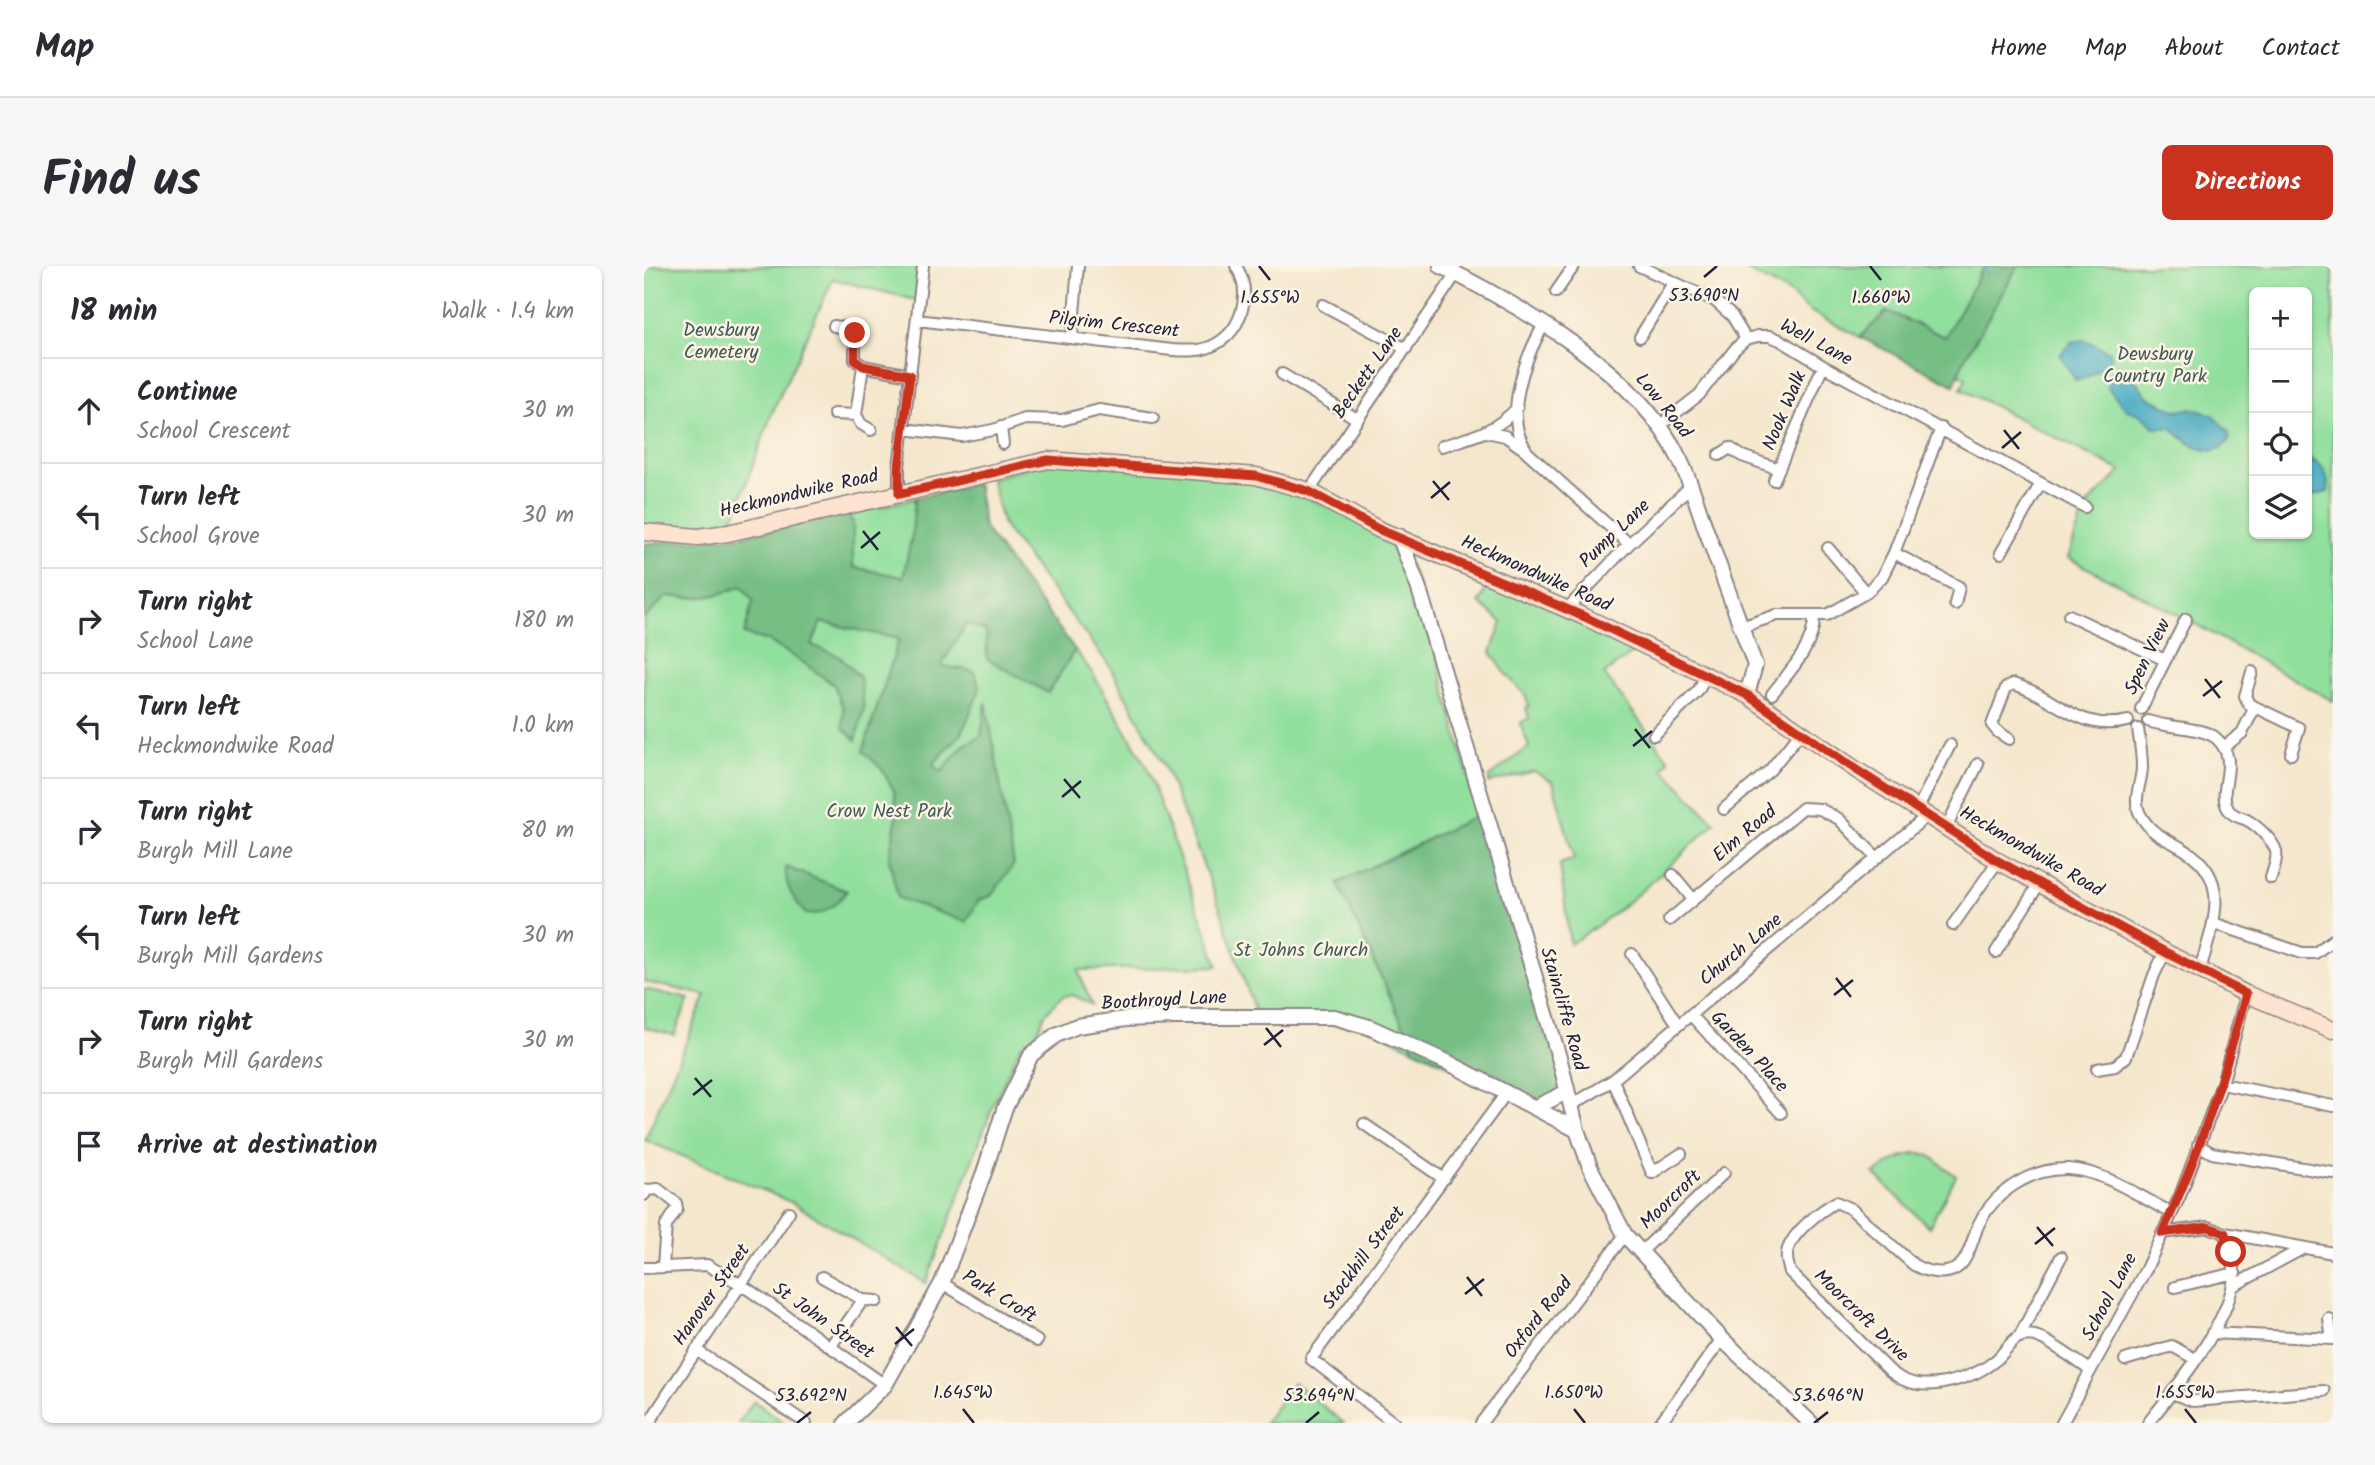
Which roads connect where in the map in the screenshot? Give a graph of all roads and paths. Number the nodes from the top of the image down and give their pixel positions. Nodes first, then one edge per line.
1 (923, 266) edge
2 (1077, 266) edge
3 (1236, 266) edge
4 (1441, 266) edge
5 (1574, 266) edge
6 (1639, 266) edge
7 (1456, 274) junction
8 (1673, 283) junction
9 (1556, 292) dead end
10 (1323, 305) dead end
11 (917, 320) junction
12 (1545, 323) junction
13 (834, 326) dead end
14 (1640, 337) dead end
15 (1072, 338) junction
16 (1746, 339) junction
17 (1406, 349) junction
18 (863, 366) junction
19 (1823, 366) junction
20 (1282, 374) dead end
21 (910, 375) junction
22 (1517, 408) junction
23 (834, 414) dead end
24 (856, 415) junction
25 (1153, 418) dead end
26 (1357, 419) junction
27 (1659, 426) junction
28 (1002, 427) junction
29 (1941, 428) junction
30 (904, 429) junction
31 (871, 430) dead end
32 (1486, 432) junction
33 (1003, 444) dead end
34 (1442, 446) dead end
35 (1527, 452) junction
36 (1719, 455) dead end
37 (1779, 469) junction
38 (1774, 480) dead end
39 (2042, 482) junction
40 (1690, 486) junction
41 (1308, 491) junction
42 (899, 494) junction
43 (2085, 507) dead end
44 (644, 532) edge
45 (1399, 536) junction
46 (1629, 544) junction
47 (1828, 548) dead end
48 (1894, 553) junction
49 (2001, 553) dead end
50 (1866, 593) junction
51 (1955, 604) dead end
52 (1567, 609) junction
53 (2069, 615) dead end
54 (1815, 616) junction
55 (2186, 619) dead end
56 (1741, 627) junction
57 (2165, 660) junction
58 (2252, 672) dead end
59 (1707, 674) junction
60 (1772, 694) dead end
61 (1747, 695) junction
62 (2255, 707) junction
63 (2141, 709) junction
64 (2128, 721) junction
65 (2148, 721) junction
66 (2138, 729) junction
67 (1801, 732) junction
68 (1654, 735) dead end
69 (2009, 739) dead end
70 (1950, 745) dead end
71 (2224, 747) junction
72 (2291, 754) dead end
73 (1978, 764) dead end
74 (1724, 808) dead end
75 (1923, 812) junction
76 (1946, 828) junction
77 (1877, 858) junction
78 (1998, 861) junction
79 (1673, 876) dead end
80 (2271, 878) dead end
81 (2039, 884) junction
82 (1693, 899) junction
83 (1669, 920) dead end
84 (2213, 923) junction
85 (1953, 925) dead end
86 (2333, 940) edge
87 (1996, 952) dead end
88 (2165, 952) junction
89 (1632, 954) dead end
90 (2200, 970) junction
91 (2246, 994) junction
92 (1690, 1015) junction
93 (1678, 1025) junction
94 (2333, 1030) edge
95 (2097, 1069) dead end
96 (1613, 1080) junction
97 (2222, 1084) junction
98 (1507, 1092) junction
99 (1569, 1098) junction
100 (2333, 1106) edge
101 (1536, 1107) junction
102 (1781, 1113) dead end
103 (1364, 1124) dead end
104 (1577, 1130) junction
105 (2198, 1145) junction
106 (1681, 1154) dead end
107 (1724, 1173) dead end
108 (2333, 1173) edge
109 (1444, 1179) junction
110 (644, 1195) edge
111 (789, 1212) dead end
112 (2172, 1213) junction
113 (2162, 1233) junction
114 (2225, 1233) junction
115 (1625, 1235) junction
116 (2302, 1249) junction
117 (1641, 1252) junction
118 (2333, 1253) edge
119 (2061, 1257) dead end
120 (663, 1266) junction
121 (644, 1268) edge
122 (2235, 1273) junction
123 (822, 1277) dead end
124 (942, 1283) junction
125 (742, 1285) junction
126 (2233, 1286) junction
127 (2175, 1287) dead end
128 (863, 1300) junction
129 (877, 1301) dead end
130 (2329, 1319) dead end
131 (2212, 1333) junction
132 (2020, 1335) junction
133 (1722, 1339) junction
134 (1037, 1341) dead end
135 (830, 1347) junction
136 (696, 1350) junction
137 (2195, 1359) junction
138 (2125, 1360) dead end
139 (2090, 1370) junction
140 (885, 1385) junction
141 (2324, 1391) dead end
142 (2172, 1393) junction
143 (649, 1423) edge
144 (806, 1423) edge
145 (846, 1423) edge
146 (1394, 1423) edge
147 (1480, 1423) edge
148 (1660, 1423) edge
149 (1811, 1423) edge
150 (2062, 1423) edge
151 (2148, 1423) edge

1 - 11 street
2 - 15 street
3 - 15 street, Pilgrim Crescent
4 - 7 street, Low Road
5 - 9 street
6 - 8 street
7 - 12 street, Low Road
7 - 17 street, Beckett Lane
8 - 14 street
8 - 16 street
10 - 17 street
11 - 15 street, Pilgrim Crescent
11 - 21 street
12 - 22 street
12 - 27 street, Low Road
13 - 18 street
16 - 19 street, Well Lane
16 - 27 street
17 - 26 street, Beckett Lane
18 - 21 street
18 - 24 street
19 - 29 street, Well Lane
19 - 37 street, Nook Walk
20 - 26 street
21 - 30 street
22 - 32 street
22 - 35 street
23 - 24 street
24 - 31 street
25 - 28 street
26 - 41 street, Beckett Lane
27 - 40 street, Low Road
28 - 30 street
28 - 33 street
29 - 39 street, Well Lane
29 - 48 street
30 - 42 street
32 - 34 street
32 - 35 street
35 - 46 street
36 - 37 street, Nook Walk
37 - 38 street, Nook Walk
39 - 43 street, Well Lane
39 - 49 street
40 - 46 street, Pump Lane
40 - 56 street, Low Road
41 - 42 main road, Heckmondwike Road
41 - 45 main road, Heckmondwike Road
42 - 44 main road, Heckmondwike Road
45 - 52 main road, Heckmondwike Road
45 - 99 street, Staincliffe Road
46 - 52 street, Pump Lane
47 - 50 street
48 - 50 street
48 - 51 street
50 - 54 street
52 - 59 main road, Heckmondwike Road
53 - 57 street
54 - 56 street
54 - 60 street
55 - 57 street, Spen View
56 - 61 street, Low Road
57 - 63 street, Spen View
58 - 62 street
59 - 61 main road, Heckmondwike Road
59 - 68 street
61 - 67 main road, Heckmondwike Road
62 - 71 street
62 - 72 street
63 - 64 street, Spen View
63 - 65 street, Spen View
64 - 66 street, Spen View
64 - 69 street
65 - 66 street, Spen View
65 - 71 street
66 - 84 street
67 - 74 street
67 - 75 main road, Heckmondwike Road
70 - 75 street
71 - 80 street
73 - 76 street
75 - 76 main road, Heckmondwike Road
75 - 77 street, Church Lane
76 - 78 main road, Heckmondwike Road
77 - 82 street, Elm Road
77 - 92 street, Church Lane
78 - 81 main road, Heckmondwike Road
78 - 85 street
79 - 82 street
81 - 87 street
81 - 88 main road, Heckmondwike Road
82 - 83 street, Elm Road
84 - 86 street
84 - 90 street
88 - 90 main road, Heckmondwike Road
88 - 95 street
89 - 93 street
90 - 91 main road, Heckmondwike Road
91 - 94 main road, Heckmondwike Road
91 - 97 street, School Lane
92 - 93 street, Church Lane
92 - 102 street, Garden Place
93 - 96 street, Church Lane
96 - 99 street, Church Lane
96 - 106 street
97 - 100 street
97 - 105 street, School Lane
98 - 101 street, Boothroyd Lane
98 - 109 street, Stockhill Street
98 - 124 street, Boothroyd Lane
99 - 101 street
99 - 104 street, Staincliffe Road
101 - 104 street, Boothroyd Lane
103 - 109 street
104 - 115 street, Staincliffe Road
105 - 108 street
105 - 112 street, School Lane
107 - 117 street, Moorcroft
109 - 146 street, Stockhill Street
110 - 120 street
111 - 125 street, Hanover Street
112 - 113 street, School Lane
112 - 132 street, Moorcroft Drive
113 - 114 street
113 - 139 street, School Lane
114 - 116 street
114 - 122 street
115 - 117 street, Staincliffe Road
115 - 147 street, Oxford Road
116 - 118 street
116 - 126 street
117 - 133 street, Staincliffe Road
119 - 132 street, Moorcroft Drive
120 - 121 street, St John Street
120 - 125 street, St John Street
122 - 126 street
122 - 127 street
123 - 128 street
124 - 134 street, Park Croft
124 - 140 street, Boothroyd Lane
125 - 135 street, St John Street
125 - 136 street, Hanover Street
126 - 131 street
128 - 129 street
128 - 135 street
130 - 131 street
131 - 137 street
132 - 139 street
133 - 148 street
133 - 149 street, Staincliffe Road
135 - 140 street, St John Street
136 - 143 street, Hanover Street
136 - 144 street
137 - 138 street
137 - 142 street
139 - 150 street, School Lane
140 - 145 street, Boothroyd Lane
141 - 142 street
142 - 151 street

